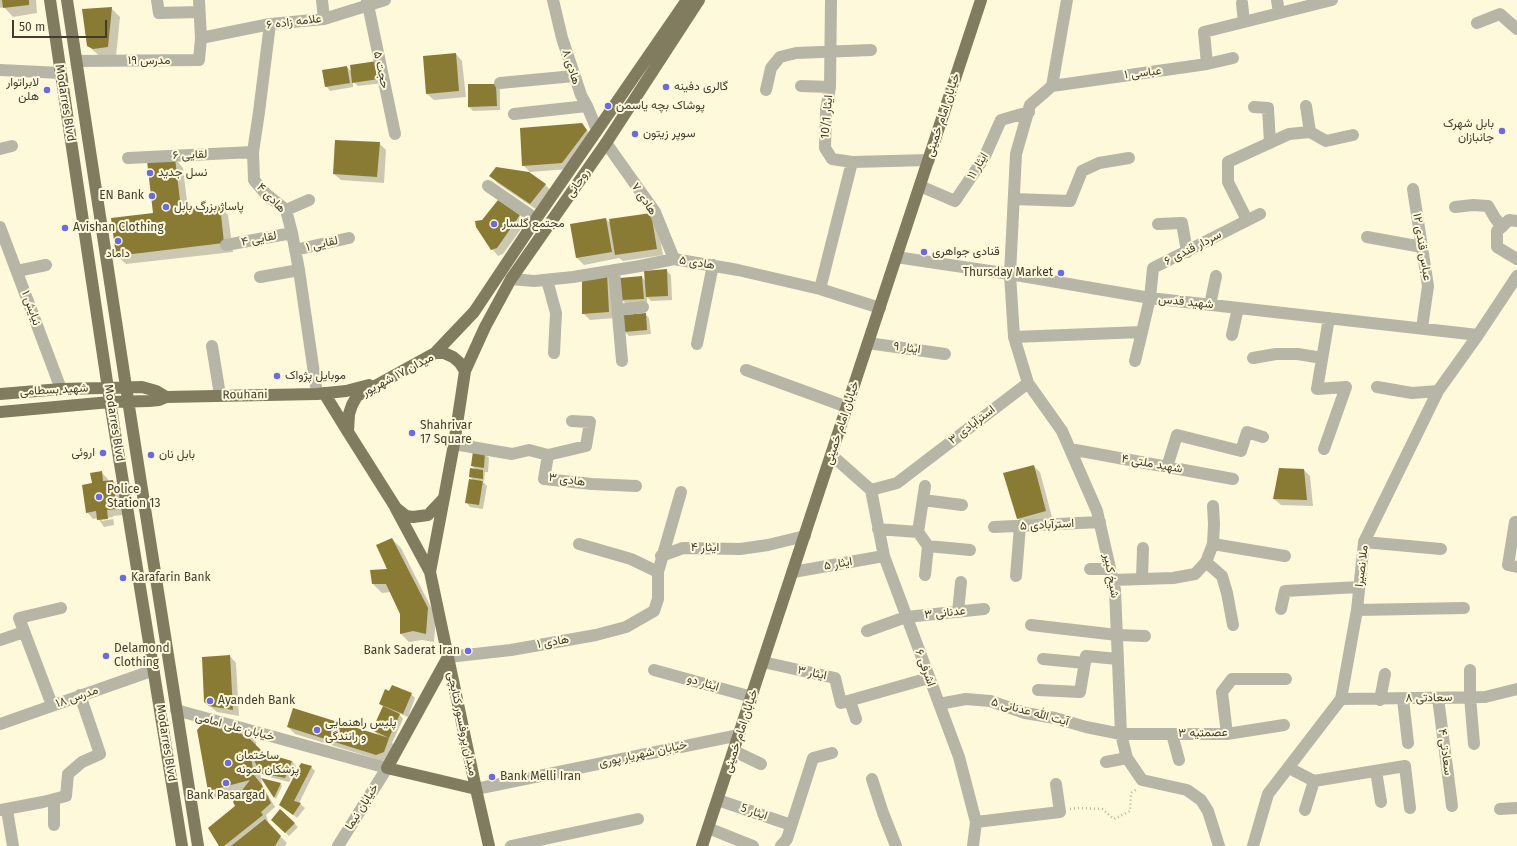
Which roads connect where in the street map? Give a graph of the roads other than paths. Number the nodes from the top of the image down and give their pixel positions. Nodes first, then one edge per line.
1 (50, 0) edge
2 (67, 0) edge
3 (157, 0) edge
4 (322, 0) edge
5 (386, 0) edge
6 (553, 0) edge
7 (683, 0) edge
8 (687, 0) edge
9 (699, 0) edge
10 (831, 0) edge
11 (981, 0) edge
12 (1067, 0) edge
13 (1277, 0) edge
14 (1332, 0) edge
15 (367, 3) edge
16 (1242, 3) dead end
17 (199, 6) edge
18 (1279, 13) junction
19 (324, 19) junction
20 (1244, 22) junction
21 (1477, 23) dead end
22 (270, 24) junction
23 (1517, 29) edge
24 (201, 38) junction
25 (871, 50) dead end
26 (830, 53) junction
27 (1233, 58) dead end
28 (77, 61) junction
29 (1207, 64) junction
30 (0, 70) edge
31 (61, 73) junction
32 (574, 76) junction
33 (500, 83) dead end
34 (801, 86) dead end
35 (1052, 86) junction
36 (830, 87) junction
37 (766, 90) dead end
38 (587, 106) junction
39 (1306, 106) dead end
40 (1254, 107) dead end
41 (1029, 112) junction
42 (514, 114) dead end
43 (597, 130) junction
44 (1310, 132) junction
45 (395, 134) dead end
46 (1353, 134) dead end
47 (606, 143) junction
48 (1270, 143) junction
49 (12, 146) dead end
50 (0, 148) edge
51 (253, 152) junction
52 (128, 158) dead end
53 (1129, 158) dead end
54 (929, 160) junction
55 (852, 162) junction
56 (561, 183) junction
57 (488, 186) dead end
58 (920, 186) junction
59 (1413, 189) dead end
60 (572, 191) junction
61 (1014, 199) junction
62 (309, 200) dead end
63 (1455, 207) dead end
64 (286, 210) junction
65 (1260, 214) dead end
66 (536, 220) junction
67 (1247, 220) junction
68 (1517, 221) edge
69 (1158, 224) dead end
70 (0, 227) edge
71 (1502, 227) junction
72 (292, 233) junction
73 (350, 238) dead end
74 (1367, 238) dead end
75 (226, 245) dead end
76 (1422, 247) junction
77 (295, 250) junction
78 (1187, 252) junction
79 (896, 257) junction
80 (674, 259) junction
81 (1517, 259) edge
82 (46, 265) dead end
83 (714, 265) junction
84 (299, 270) junction
85 (614, 270) junction
86 (17, 271) junction
87 (1010, 274) junction
88 (1216, 276) dead end
89 (1517, 276) edge
90 (260, 277) dead end
91 (511, 279) junction
92 (547, 280) junction
93 (820, 289) junction
94 (1513, 289) edge
95 (1150, 298) junction
96 (1210, 305) junction
97 (643, 307) dead end
98 (880, 308) junction
99 (1238, 308) junction
100 (618, 310) junction
101 (1329, 318) junction
102 (1422, 328) junction
103 (1142, 332) junction
104 (1232, 335) dead end
105 (1478, 335) junction
106 (1014, 337) junction
107 (868, 343) junction
108 (697, 344) dead end
109 (212, 346) dead end
110 (435, 353) junction
111 (554, 353) dead end
112 (945, 354) dead end
113 (1252, 358) dead end
114 (1322, 358) junction
115 (622, 361) dead end
116 (1135, 361) dead end
117 (746, 370) dead end
118 (465, 371) junction
119 (383, 381) junction
120 (1028, 383) junction
121 (126, 387) junction
122 (1377, 387) dead end
123 (109, 388) junction
124 (61, 389) junction
125 (1438, 392) junction
126 (320, 393) junction
127 (0, 394) edge
128 (220, 395) junction
129 (166, 397) junction
130 (110, 402) junction
131 (128, 402) junction
132 (847, 407) junction
133 (0, 412) edge
134 (572, 421) dead end
135 (348, 432) junction
136 (1263, 437) dead end
137 (454, 444) junction
138 (1070, 449) junction
139 (1324, 449) dead end
140 (548, 455) junction
141 (831, 456) junction
142 (1167, 467) junction
143 (1233, 479) dead end
144 (636, 486) dead end
145 (925, 486) dead end
146 (871, 490) junction
147 (681, 492) dead end
148 (444, 498) junction
149 (923, 500) junction
150 (962, 505) dead end
151 (1213, 506) dead end
152 (396, 508) junction
153 (1100, 522) junction
154 (1515, 522) dead end
155 (1020, 526) junction
156 (994, 527) dead end
157 (878, 529) junction
158 (918, 532) junction
159 (805, 536) junction
160 (1364, 542) junction
161 (580, 544) dead end
162 (1213, 544) junction
163 (928, 546) junction
164 (1143, 548) dead end
165 (1441, 549) dead end
166 (970, 550) dead end
167 (662, 556) junction
168 (884, 556) junction
169 (1285, 556) dead end
170 (1206, 562) junction
171 (1517, 567) edge
172 (1090, 570) dead end
173 (430, 572) junction
174 (658, 572) junction
175 (793, 572) junction
176 (925, 575) dead end
177 (1112, 575) junction
178 (1016, 576) dead end
179 (1142, 579) junction
180 (961, 582) dead end
181 (1359, 586) junction
182 (61, 608) dead end
183 (1464, 608) dead end
184 (984, 609) dead end
185 (1281, 609) dead end
186 (1357, 610) junction
187 (958, 612) junction
188 (906, 617) junction
189 (1031, 624) dead end
190 (1233, 625) dead end
191 (867, 631) dead end
192 (24, 632) junction
193 (1117, 635) junction
194 (1145, 636) dead end
195 (0, 640) edge
196 (448, 657) junction
197 (1043, 659) dead end
198 (1118, 659) junction
199 (763, 662) junction
200 (1085, 663) junction
201 (154, 670) junction
202 (654, 670) dead end
203 (1470, 670) dead end
204 (1385, 674) dead end
205 (929, 678) junction
206 (1286, 679) dead end
207 (1517, 689) edge
208 (1038, 690) dead end
209 (80, 695) junction
210 (752, 697) junction
211 (1470, 697) junction
212 (1438, 698) junction
213 (1403, 699) junction
214 (1341, 700) junction
215 (1380, 700) junction
216 (845, 702) junction
217 (939, 704) junction
218 (52, 706) junction
219 (176, 710) junction
220 (856, 718) dead end
221 (0, 724) edge
222 (1284, 725) dead end
223 (1121, 734) junction
224 (1172, 734) junction
225 (1227, 734) junction
226 (739, 735) junction
227 (1408, 743) dead end
228 (1474, 744) dead end
229 (734, 751) junction
230 (832, 754) dead end
231 (1127, 758) junction
232 (1179, 760) dead end
233 (1106, 762) dead end
234 (761, 764) dead end
235 (387, 768) junction
236 (1289, 768) junction
237 (1376, 771) junction
238 (872, 779) dead end
239 (1314, 780) junction
240 (1056, 784) dead end
241 (476, 789) junction
242 (54, 799) junction
243 (718, 800) junction
244 (1381, 802) dead end
245 (1452, 806) dead end
246 (1410, 808) dead end
247 (1517, 808) edge
248 (1500, 809) dead end
249 (3, 810) edge
250 (1305, 810) dead end
251 (638, 819) dead end
252 (976, 822) junction
253 (54, 825) dead end
254 (791, 825) junction
255 (708, 828) junction
256 (13, 846) edge
257 (182, 846) edge
258 (198, 846) edge
259 (338, 846) edge
260 (489, 846) edge
261 (510, 846) edge
262 (702, 846) edge
263 (753, 846) edge
264 (781, 846) edge
265 (896, 846) edge
266 (973, 846) edge
267 (1219, 846) edge
268 (1253, 846) edge

1 - 31 main road, Modarres Blvd
2 - 28 main road, Modarres Blvd
3 - 17 street
4 - 19 street
5 - 15 street, علامه زاده ۶
6 - 32 street, هادی ۸
7 - 8 street
8 - 43 main road, روحانی
9 - 47 main road, روحانی
10 - 26 street, ایثار 10/1
11 - 54 main road, خیابان امام خمینی
12 - 35 street
13 - 18 street
14 - 18 street
15 - 19 street, علامه زاده ۶
15 - 45 street, حجت ۵
16 - 20 street
17 - 24 street
18 - 20 street
19 - 22 street, علامه زاده ۶
20 - 29 street
21 - 23 street
22 - 24 street, علامه زاده ۶
22 - 51 street, هادی ۴
24 - 28 street, مدرس ۱۹
25 - 26 street
26 - 36 street, ایثار 10/1
26 - 37 street
27 - 29 street, عباسی ۱
28 - 121 main road, Modarres Blvd
29 - 35 street, عباسی ۱
30 - 31 street
31 - 123 main road, Modarres Blvd
32 - 33 street
32 - 38 street, هادی ۸
34 - 36 street
35 - 41 street, شیخ کبیر
36 - 55 street, ایثار 10/1
38 - 42 street
38 - 43 street, هادی ۸
39 - 44 street
40 - 48 street
41 - 58 street, ایثار ۱۱
41 - 61 street, شیخ کبیر
43 - 56 main road, روحانی
44 - 46 street
44 - 48 street
47 - 60 main road, روحانی
47 - 80 street, هادی ۷
48 - 67 street
49 - 50 street
51 - 52 street, لقایی ۶
51 - 64 street, هادی ۴
53 - 61 street
54 - 55 street, ایثار 10/1
54 - 58 main road, خیابان امام خمینی
55 - 93 street
56 - 60 main road
56 - 66 main road, روحانی
57 - 66 street
58 - 79 main road, خیابان امام خمینی
59 - 76 street, عباس قندی ۱۲
60 - 91 main road, روحانی
61 - 87 street, شیخ کبیر
62 - 64 street
63 - 71 street
64 - 72 street, هادی ۴
65 - 67 street, سردار قندی ۶
66 - 110 main road, روحانی
67 - 78 street, سردار قندی ۶
68 - 71 street
69 - 78 street
70 - 86 street, نیایش ۱
71 - 81 street
72 - 75 street, لقایی ۴
72 - 77 street, هادی ۴
73 - 77 street, لقایی ۱
74 - 76 street
76 - 102 street, عباس قندی ۱۲
77 - 84 street, هادی ۴
78 - 95 street, سردار قندی ۶
79 - 87 street, شهید قدس
79 - 98 main road, خیابان امام خمینی
80 - 83 street, هادی ۵
80 - 85 street, هادی ۵
82 - 86 street
83 - 93 street, هادی ۵
83 - 108 street
84 - 90 street
84 - 126 street, هادی ۴
85 - 92 street, هادی ۵
85 - 100 street
86 - 124 street, نیایش ۱
87 - 95 street, شهید قدس
87 - 106 street, شیخ کبیر
88 - 96 street
89 - 94 street, ملا نصیرا
91 - 92 street, هادی ۵
91 - 118 main road, روحانی
92 - 111 street
93 - 98 street, هادی ۵
94 - 105 street, ملا نصیرا
95 - 96 street, شهید قدس
95 - 103 street
96 - 99 street, شهید قدس
97 - 100 street
98 - 107 main road, خیابان امام خمینی
99 - 101 street, شهید قدس
99 - 104 street
100 - 115 street
101 - 102 street, شهید قدس
101 - 114 street
102 - 105 street, شهید قدس
103 - 106 street
103 - 116 street
105 - 125 street, ملا نصیرا
106 - 120 street, شیخ کبیر
107 - 112 street, ایثار ۹
107 - 132 main road, خیابان امام خمینی
109 - 128 street
110 - 118 main road, میدان ۱۷ شهریور
110 - 119 main road, میدان ۱۷ شهریور
113 - 114 street
114 - 139 street
117 - 132 street
118 - 137 main road
119 - 126 main road, Rouhani
119 - 135 main road, میدان ۱۷ شهریور
120 - 138 street, شیخ کبیر
120 - 146 street, استرآبادی ٣
121 - 123 main road, شهید بسطامی
121 - 129 main road, شهید بسطامی
121 - 131 main road, Modarres Blvd
122 - 125 street
123 - 124 main road, شهید بسطامی
123 - 130 main road, Modarres Blvd
124 - 127 main road, شهید بسطامی
125 - 160 street, ملا نصیرا
126 - 128 main road, Rouhani
126 - 135 main road
128 - 129 main road, Rouhani
129 - 131 main road
130 - 131 main road
130 - 133 main road
130 - 201 main road, Modarres Blvd
131 - 219 main road, Modarres Blvd
132 - 141 main road, خیابان امام خمینی
134 - 140 street
135 - 152 main road
136 - 142 street
137 - 140 street, هادی ۳
137 - 148 main road
138 - 142 street, شهید ملتی ۴
138 - 153 street, شیخ کبیر
140 - 144 street, هادی ۳
141 - 146 street
141 - 159 main road, خیابان امام خمینی
142 - 143 street, شهید ملتی ۴
145 - 149 street
146 - 157 street, اشرفی ۶
147 - 167 street
148 - 152 main road
148 - 173 main road
149 - 150 street
149 - 158 street
151 - 162 street
152 - 173 main road
153 - 155 street, استرآبادی ۵
153 - 177 street, شیخ کبیر
154 - 171 street
155 - 156 street, استرآبادی ۵
155 - 178 street
157 - 158 street
157 - 168 street, اشرفی ۶
158 - 163 street
159 - 167 street, ایثار ۴
159 - 175 main road, خیابان امام خمینی
160 - 165 street
160 - 181 street, ملا نصیرا
161 - 174 street
162 - 169 street
162 - 170 street
163 - 166 street
163 - 176 street
164 - 179 street
167 - 174 street
168 - 175 street, ایثار ۵
168 - 188 street, اشرفی ۶
170 - 179 street
170 - 190 street
172 - 177 street
173 - 196 main road
174 - 196 street, هادی ۱
175 - 199 main road, خیابان امام خمینی
177 - 179 street
177 - 193 street, شیخ کبیر
180 - 187 street
181 - 185 street
181 - 186 street, ملا نصیرا
182 - 192 street
183 - 186 street
184 - 187 street, عدنانی ۳
186 - 214 street, ملا نصیرا
187 - 188 street, عدنانی ۳
188 - 191 street, عدنانی ۳
188 - 205 street, اشرفی ۶
189 - 193 street
192 - 195 street
192 - 218 street
193 - 194 street
193 - 198 street, شیخ کبیر
196 - 235 main road, میدان پروفسور کتابچی
196 - 241 main road, میدان پروفسور کتابچی
197 - 200 street
198 - 200 street
198 - 223 street, شیخ کبیر
199 - 210 main road, خیابان امام خمینی
199 - 216 street, ایثار ۳
200 - 208 street
201 - 209 street, مدرس ۱۸
201 - 257 main road, Modarres Blvd
202 - 210 street, ایثار دو
203 - 211 street
204 - 215 street
205 - 216 street
205 - 217 street, اشرفی ۶
206 - 225 street
207 - 211 street, سعادتی ۸
209 - 218 street, مدرس ۱۸
209 - 242 street
210 - 226 main road, خیابان امام خمینی
211 - 212 street, سعادتی ۸
211 - 228 street
212 - 213 street, سعادتی ۸
212 - 245 street, سعادتی ۴
213 - 215 street, سعادتی ۸
213 - 227 street
214 - 215 street, سعادتی ۸
214 - 236 street, ملا نصیرا
216 - 220 street
217 - 223 street, آیت الله عدنانی ۵
217 - 252 street, اشرفی ۶
218 - 221 street, مدرس ۱۸
219 - 235 street, خیابان علی امامی
219 - 258 main road, Modarres Blvd
222 - 225 street, عصمتیه ۳
223 - 224 street, عصمتیه ۳
223 - 231 street, شیخ کبیر
224 - 225 street, عصمتیه ۳
224 - 232 street
226 - 229 main road, خیابان امام خمینی
226 - 241 street, خیابان شهریار پوری
229 - 234 street
229 - 243 main road, خیابان امام خمینی
230 - 254 street
231 - 233 street
231 - 267 street, شیخ کبیر
235 - 241 main road, میدان پروفسور کتابچی
235 - 259 street, خیابان نیما
236 - 239 street
236 - 268 street, ملا نصیرا
237 - 239 street
237 - 244 street
237 - 246 street
238 - 265 street
239 - 250 street
240 - 252 street
241 - 260 main road
242 - 249 street
242 - 253 street
243 - 254 street, ایثار 5
243 - 255 main road, خیابان امام خمینی
247 - 248 street
249 - 256 street
251 - 261 street
252 - 266 street, اشرفی ۶
254 - 264 street
255 - 262 main road, خیابان امام خمینی
255 - 263 street

